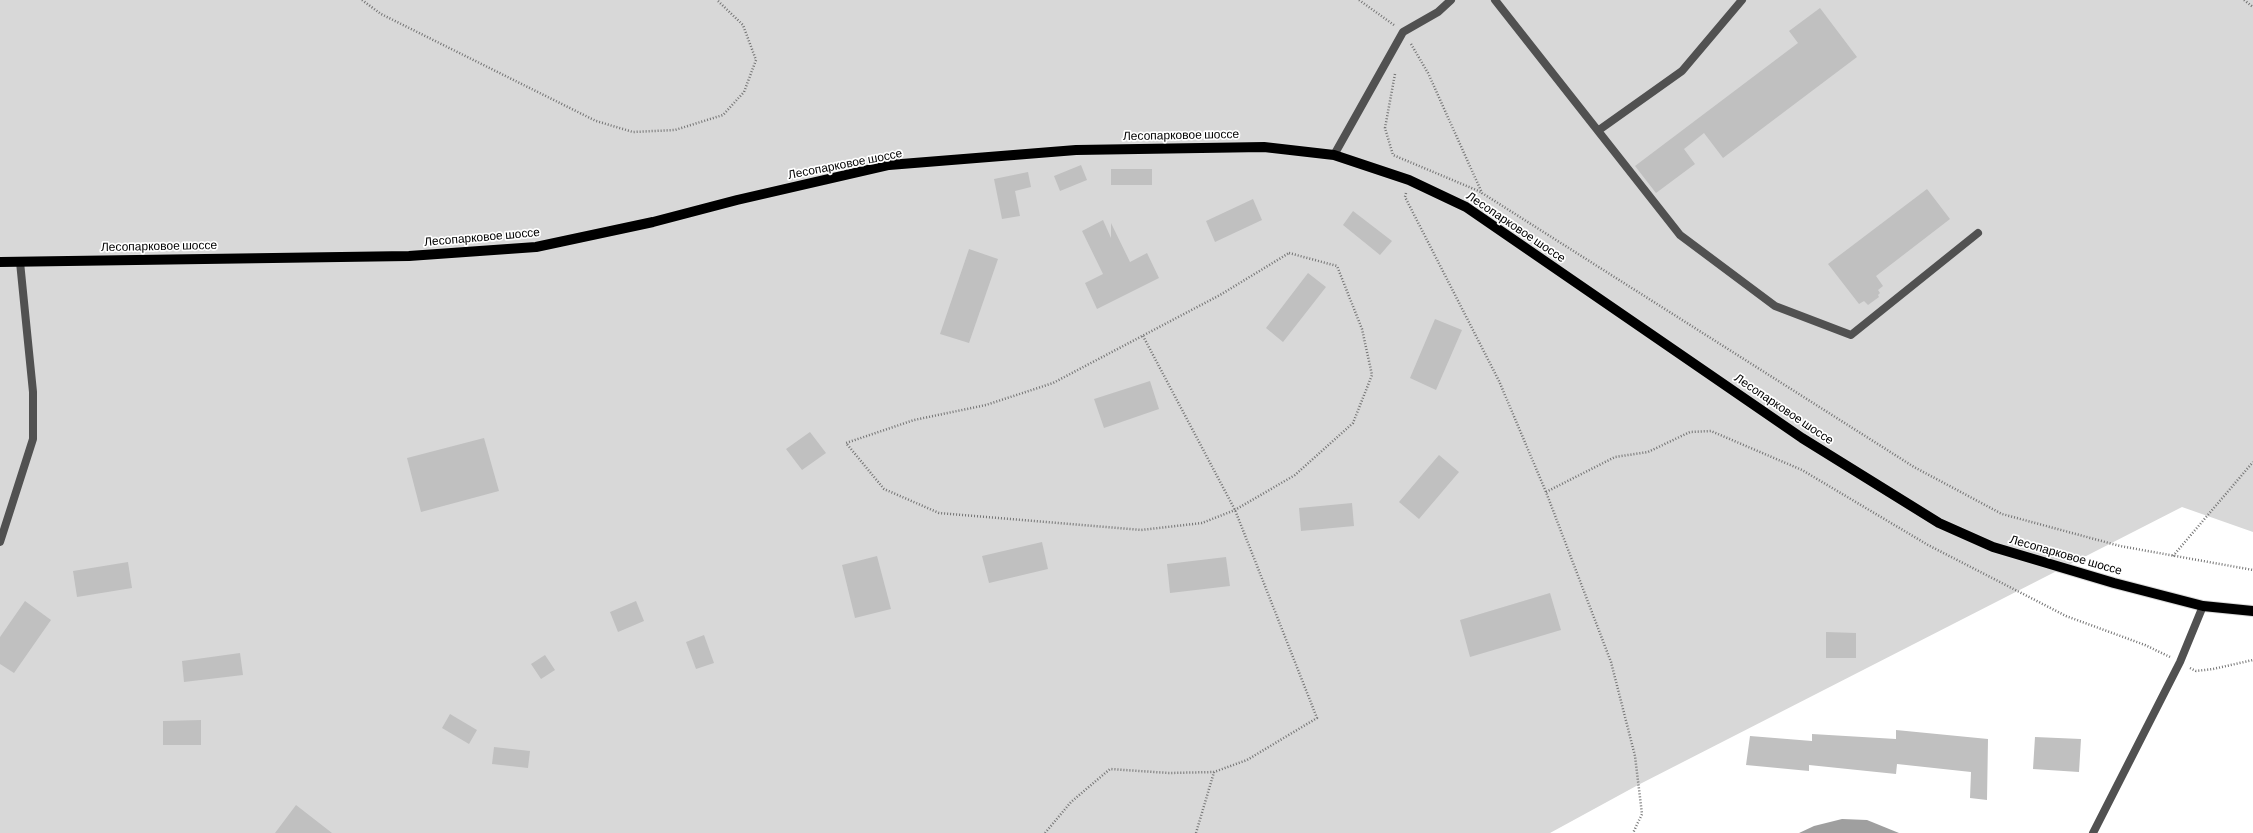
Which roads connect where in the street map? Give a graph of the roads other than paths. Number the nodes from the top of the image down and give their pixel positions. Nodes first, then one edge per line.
1 (1451, 0) edge
2 (1495, 0) edge
3 (1742, 0) edge
4 (1599, 130) junction
5 (1334, 155) junction
6 (1978, 233) dead end
7 (0, 262) edge
8 (20, 262) junction
9 (0, 542) edge
10 (2203, 606) junction
11 (2253, 611) edge
12 (2094, 833) edge

1 - 5 street
2 - 4 street
3 - 4 street
4 - 6 street
5 - 8 main road, Лесопарковое шоссе
5 - 10 main road, Лесопарковое шоссе
7 - 8 main road, Лесопарковое шоссе
8 - 9 street
10 - 11 main road, Лесопарковое шоссе
10 - 12 street

